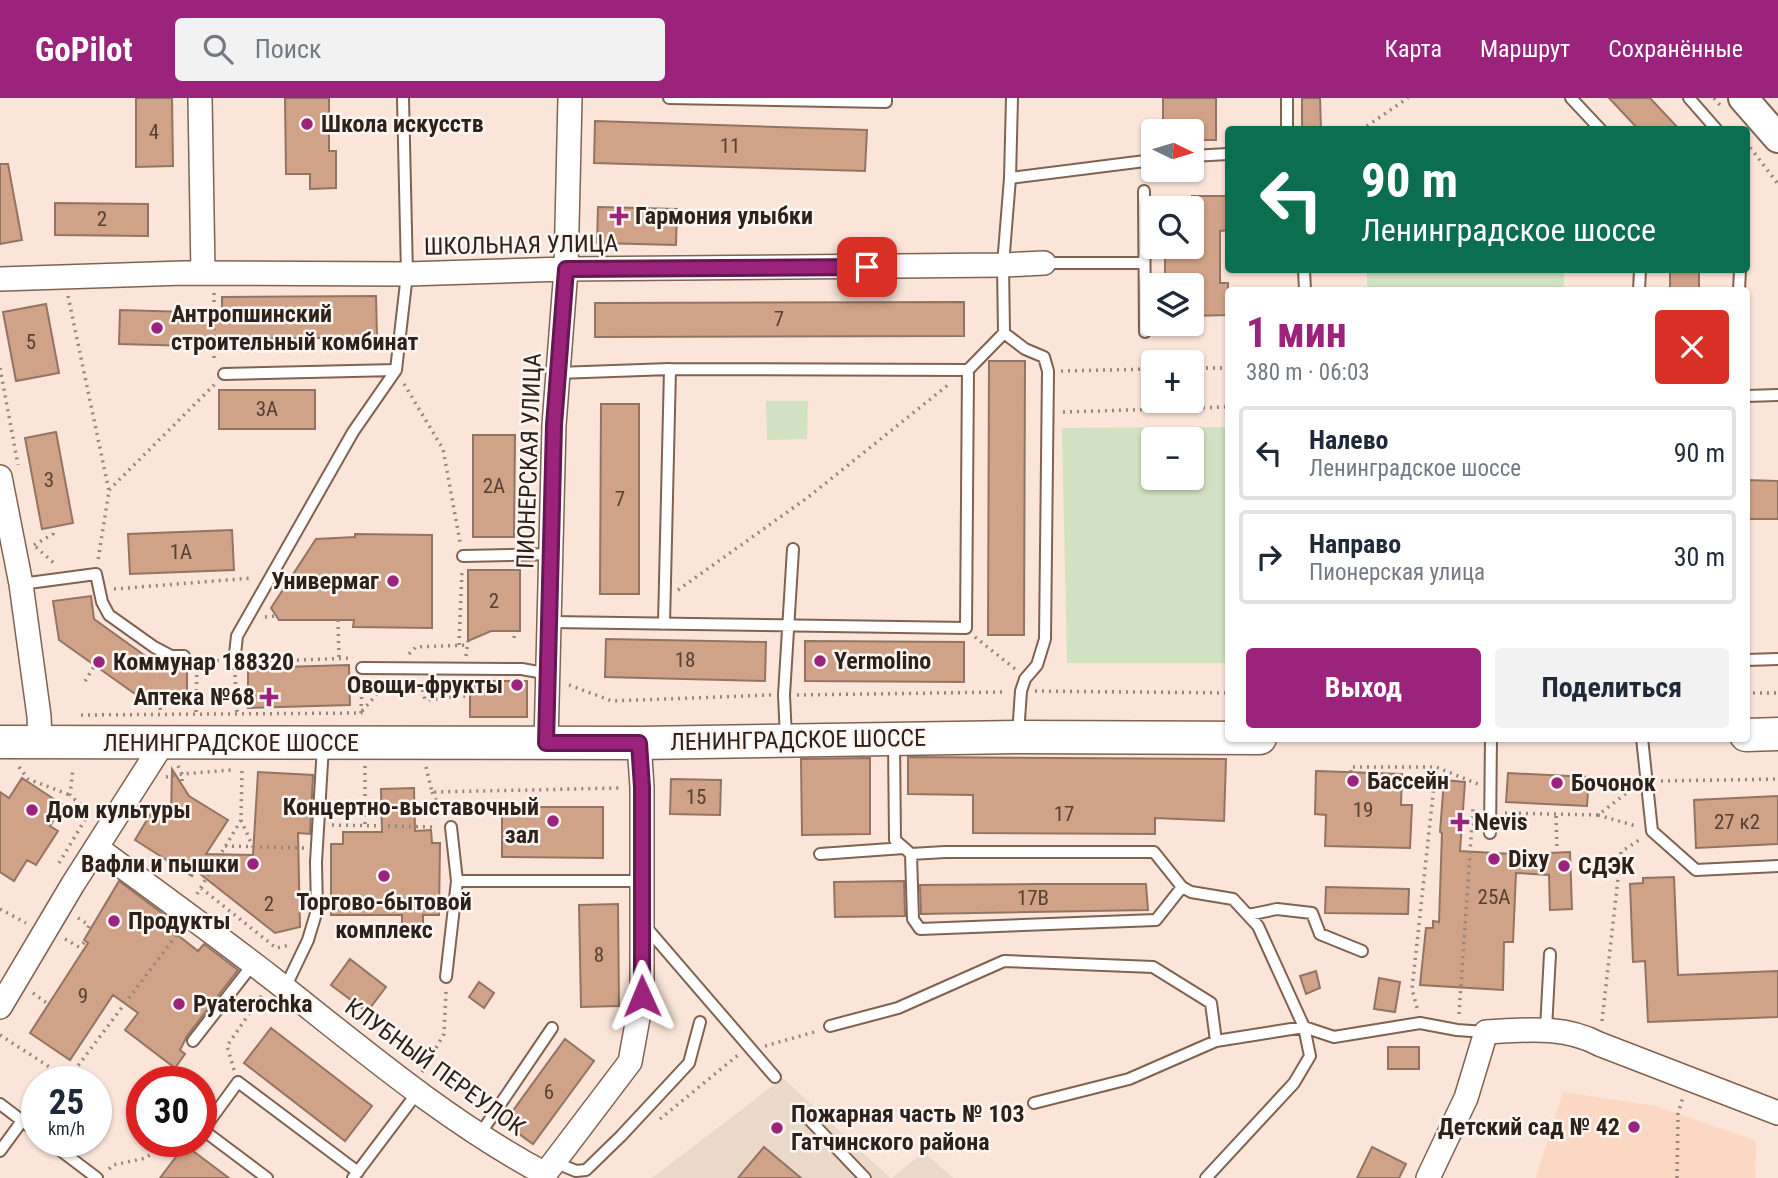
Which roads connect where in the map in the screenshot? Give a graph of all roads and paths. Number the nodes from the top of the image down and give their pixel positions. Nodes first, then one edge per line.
1 (200, 98) edge
2 (403, 98) edge
3 (570, 98) edge
4 (669, 98) edge
5 (886, 98) edge
6 (1012, 98) edge
7 (1287, 98) edge
8 (1408, 98) edge
9 (1571, 98) edge
10 (1689, 98) edge
11 (1743, 98) edge
12 (1287, 126) edge
13 (1367, 126) edge
14 (1597, 126) edge
15 (1714, 126) edge
16 (1778, 138) edge
17 (1750, 147) edge
18 (1225, 154) edge
19 (1204, 155) edge
20 (1141, 162) edge
21 (1010, 178) junction
22 (1778, 184) edge
23 (1144, 191) dead end
24 (1044, 263) joint
25 (1144, 263) junction
26 (1003, 265) junction
27 (566, 269) junction
28 (209, 273) junction
29 (1144, 273) edge
30 (407, 274) junction
31 (64, 277) junction
32 (0, 279) edge
33 (1004, 333) junction
34 (0, 368) edge
35 (1204, 368) edge
36 (1225, 368) edge
37 (670, 369) junction
38 (1141, 369) edge
39 (396, 370) junction
40 (968, 370) junction
41 (1048, 371) junction
42 (557, 373) junction
43 (224, 374) junction
44 (1778, 395) edge
45 (1750, 396) edge
46 (1225, 407) edge
47 (1048, 413) junction
48 (10, 477) edge
49 (109, 491) junction
50 (53, 526) dead end
51 (793, 549) dead end
52 (552, 554) junction
53 (463, 556) junction
54 (96, 574) junction
55 (272, 577) junction
56 (71, 578) junction
57 (21, 584) junction
58 (100, 590) junction
59 (338, 620) dead end
60 (551, 622) junction
61 (664, 624) junction
62 (790, 625) junction
63 (966, 628) junction
64 (514, 631) dead end
65 (514, 638) dead end
66 (459, 645) junction
67 (467, 645) dead end
68 (171, 656) junction
69 (184, 656) dead end
70 (406, 656) dead end
71 (198, 659) junction
72 (340, 659) junction
73 (1778, 659) edge
74 (1750, 660) edge
75 (234, 663) junction
76 (361, 663) junction
77 (95, 665) dead end
78 (549, 674) junction
79 (1025, 679) junction
80 (85, 681) dead end
81 (1021, 691) junction
82 (1225, 693) edge
83 (1750, 693) edge
84 (1778, 693) edge
85 (377, 694) dead end
86 (784, 695) junction
87 (465, 696) dead end
88 (425, 700) dead end
89 (159, 701) dead end
90 (196, 713) junction
91 (237, 713) junction
92 (361, 713) junction
93 (78, 715) dead end
94 (162, 728) junction
95 (1750, 734) edge
96 (1778, 734) edge
97 (1018, 737) junction
98 (894, 738) junction
99 (1225, 738) edge
100 (786, 740) junction
101 (40, 741) junction
102 (0, 742) edge
103 (1491, 742) edge
104 (1642, 742) edge
105 (323, 743) junction
106 (546, 743) junction
107 (639, 743) junction
108 (365, 757) dead end
109 (424, 758) dead end
110 (19, 767) dead end
111 (1436, 767) junction
112 (247, 768) dead end
113 (240, 769) junction
114 (1351, 772) dead end
115 (164, 778) dead end
116 (1778, 779) edge
117 (1646, 781) junction
118 (1475, 783) junction
119 (642, 787) junction
120 (1492, 789) junction
121 (432, 792) junction
122 (1474, 794) dead end
123 (70, 795) dead end
124 (1474, 805) dead end
125 (1598, 815) junction
126 (1556, 816) junction
127 (241, 820) junction
128 (365, 825) junction
129 (451, 827) junction
130 (1652, 831) junction
131 (1490, 833) dead end
132 (318, 836) junction
133 (225, 846) junction
134 (253, 847) junction
135 (97, 848) junction
136 (1557, 849) dead end
137 (907, 851) junction
138 (821, 854) dead end
139 (1778, 866) edge
140 (457, 880) junction
141 (640, 881) junction
142 (1182, 887) junction
143 (201, 888) junction
144 (0, 909) edge
145 (71, 913) dead end
146 (1248, 915) junction
147 (181, 922) junction
148 (641, 922) junction
149 (87, 930) dead end
150 (51, 934) junction
151 (86, 941) dead end
152 (294, 944) dead end
153 (1362, 951) dead end
154 (1550, 954) dead end
155 (253, 964) junction
156 (446, 976) joint
157 (279, 984) junction
158 (25, 988) dead end
159 (48, 1004) dead end
160 (0, 1007) edge
161 (699, 1022) dead end
162 (1420, 1023) junction
163 (830, 1026) joint
164 (1304, 1027) junction
165 (552, 1028) dead end
166 (1546, 1029) junction
167 (1457, 1030) junction
168 (1486, 1032) junction
169 (0, 1035) edge
170 (193, 1041) dead end
171 (1216, 1041) junction
172 (1599, 1044) junction
173 (752, 1050) junction
174 (775, 1077) dead end
175 (238, 1082) junction
176 (415, 1091) junction
177 (1034, 1103) dead end
178 (0, 1104) edge
179 (1778, 1113) edge
180 (804, 1114) dead end
181 (1678, 1114) dead end
182 (21, 1120) edge
183 (21, 1122) edge
184 (656, 1122) dead end
185 (480, 1134) junction
186 (0, 1151) edge
187 (71, 1157) edge
188 (147, 1157) edge
189 (554, 1162) junction
190 (96, 1175) edge
191 (355, 1175) edge
192 (267, 1178) edge
193 (865, 1178) edge
194 (1206, 1178) edge
195 (1429, 1178) edge
196 (1677, 1178) edge

1 - 28 street
2 - 30 lane
3 - 27 street, ПИОНЕРСКАЯ УЛИЦА
4 - 5 lane
6 - 21 lane
7 - 12 lane
8 - 13 path
9 - 14 lane
10 - 15 lane
11 - 16 street
17 - 22 path
18 - 19 lane
20 - 21 lane
21 - 26 lane
23 - 25 lane
24 - 25 lane
24 - 26 street, ШКОЛЬНАЯ УЛИЦА
25 - 29 lane
26 - 27 street, ШКОЛЬНАЯ УЛИЦА
26 - 33 lane
27 - 30 street, ШКОЛЬНАЯ УЛИЦА
27 - 42 street, ПИОНЕРСКАЯ УЛИЦА
28 - 30 street, ШКОЛЬНАЯ УЛИЦА
28 - 31 street, ШКОЛЬНАЯ УЛИЦА
28 - 43 path
30 - 39 lane
31 - 32 street, ШКОЛЬНАЯ УЛИЦА
31 - 49 path
33 - 40 lane
33 - 41 lane
34 - 48 path
35 - 36 path
37 - 40 lane
37 - 42 lane
37 - 61 lane
38 - 41 path
39 - 43 lane
39 - 53 path
39 - 55 lane
40 - 61 path
40 - 63 lane
41 - 47 lane
42 - 52 street, ПИОНЕРСКАЯ УЛИЦА
43 - 49 path
44 - 45 lane
46 - 47 path
47 - 79 lane
48 - 57 street
49 - 54 path
50 - 56 path
51 - 62 lane
52 - 53 lane
52 - 60 street, ПИОНЕРСКАЯ УЛИЦА
53 - 66 path
54 - 56 lane
54 - 58 lane
55 - 58 path
55 - 75 lane
56 - 57 lane
57 - 101 street
58 - 68 lane
59 - 72 path
60 - 61 lane
60 - 78 street, ПИОНЕРСКАЯ УЛИЦА
61 - 62 lane
62 - 63 lane
62 - 86 lane
63 - 79 path
64 - 65 path
66 - 67 path
66 - 70 path
68 - 69 lane
68 - 71 path
71 - 75 path
71 - 90 path
72 - 75 path
72 - 76 path
73 - 74 lane
75 - 91 path
76 - 78 lane
76 - 92 path
77 - 80 path
78 - 86 path
78 - 106 street, ПИОНЕРСКАЯ УЛИЦА
79 - 81 lane
81 - 82 path
81 - 86 path
81 - 97 lane
83 - 84 path
85 - 92 path
86 - 100 lane
87 - 88 path
89 - 94 path
90 - 91 path
90 - 94 path
91 - 92 path
93 - 94 path
94 - 101 main road, ЛЕНИНГРАДСКОЕ ШОССЕ
94 - 105 main road, ЛЕНИНГРАДСКОЕ ШОССЕ
94 - 135 street
95 - 96 main road
97 - 98 main road, ЛЕНИНГРАДСКОЕ ШОССЕ
97 - 99 main road, ЛЕНИНГРАДСКОЕ ШОССЕ
98 - 100 main road, ЛЕНИНГРАДСКОЕ ШОССЕ
98 - 137 lane
100 - 107 main road, ЛЕНИНГРАДСКОЕ ШОССЕ
101 - 102 main road, ЛЕНИНГРАДСКОЕ ШОССЕ
103 - 120 lane
104 - 117 lane
105 - 106 main road, ЛЕНИНГРАДСКОЕ ШОССЕ
105 - 132 lane
106 - 107 main road, ЛЕНИНГРАДСКОЕ ШОССЕ
107 - 119 street
108 - 128 path
109 - 121 path
110 - 123 path
111 - 114 path
111 - 118 path
111 - 162 path
112 - 113 path
113 - 115 path
113 - 127 path
116 - 117 path
117 - 125 path
117 - 130 lane
118 - 120 path
118 - 122 path
119 - 121 path
119 - 141 street
120 - 126 path
120 - 131 lane
121 - 129 path
124 - 167 path
125 - 126 path
125 - 130 path
126 - 136 path
127 - 133 path
127 - 134 path
128 - 129 path
128 - 132 path
129 - 140 lane
130 - 139 lane
130 - 172 path
132 - 134 path
132 - 157 lane
133 - 134 path
133 - 143 path
135 - 147 street, КЛУБНЫЙ ПЕРЕУЛОК
135 - 150 street
137 - 138 lane
137 - 142 lane
137 - 142 lane
140 - 141 lane
140 - 156 lane
141 - 148 street
142 - 146 lane
143 - 147 path
143 - 152 path
144 - 150 path
145 - 149 path
146 - 153 lane
146 - 164 lane
147 - 155 street, КЛУБНЫЙ ПЕРЕУЛОК
147 - 169 path
148 - 173 lane
148 - 189 street
150 - 151 path
150 - 160 street
154 - 166 lane
155 - 157 street, КЛУБНЫЙ ПЕРЕУЛОК
155 - 170 lane
156 - 176 path
157 - 175 path
157 - 176 street, КЛУБНЫЙ ПЕРЕУЛОК
158 - 159 path
161 - 189 lane
162 - 164 lane
162 - 167 lane
163 - 171 lane
163 - 173 path
164 - 171 lane
164 - 194 lane
165 - 185 lane
166 - 168 street
166 - 172 street
167 - 168 lane
168 - 195 street
171 - 177 lane
172 - 179 street
173 - 174 lane
173 - 184 path
175 - 191 lane
175 - 192 lane
176 - 185 street, КЛУБНЫЙ ПЕРЕУЛОК
176 - 191 lane
178 - 182 lane
180 - 193 lane
181 - 196 path
183 - 186 lane
185 - 189 street, КЛУБНЫЙ ПЕРЕУЛОК
187 - 190 lane
188 - 190 path

